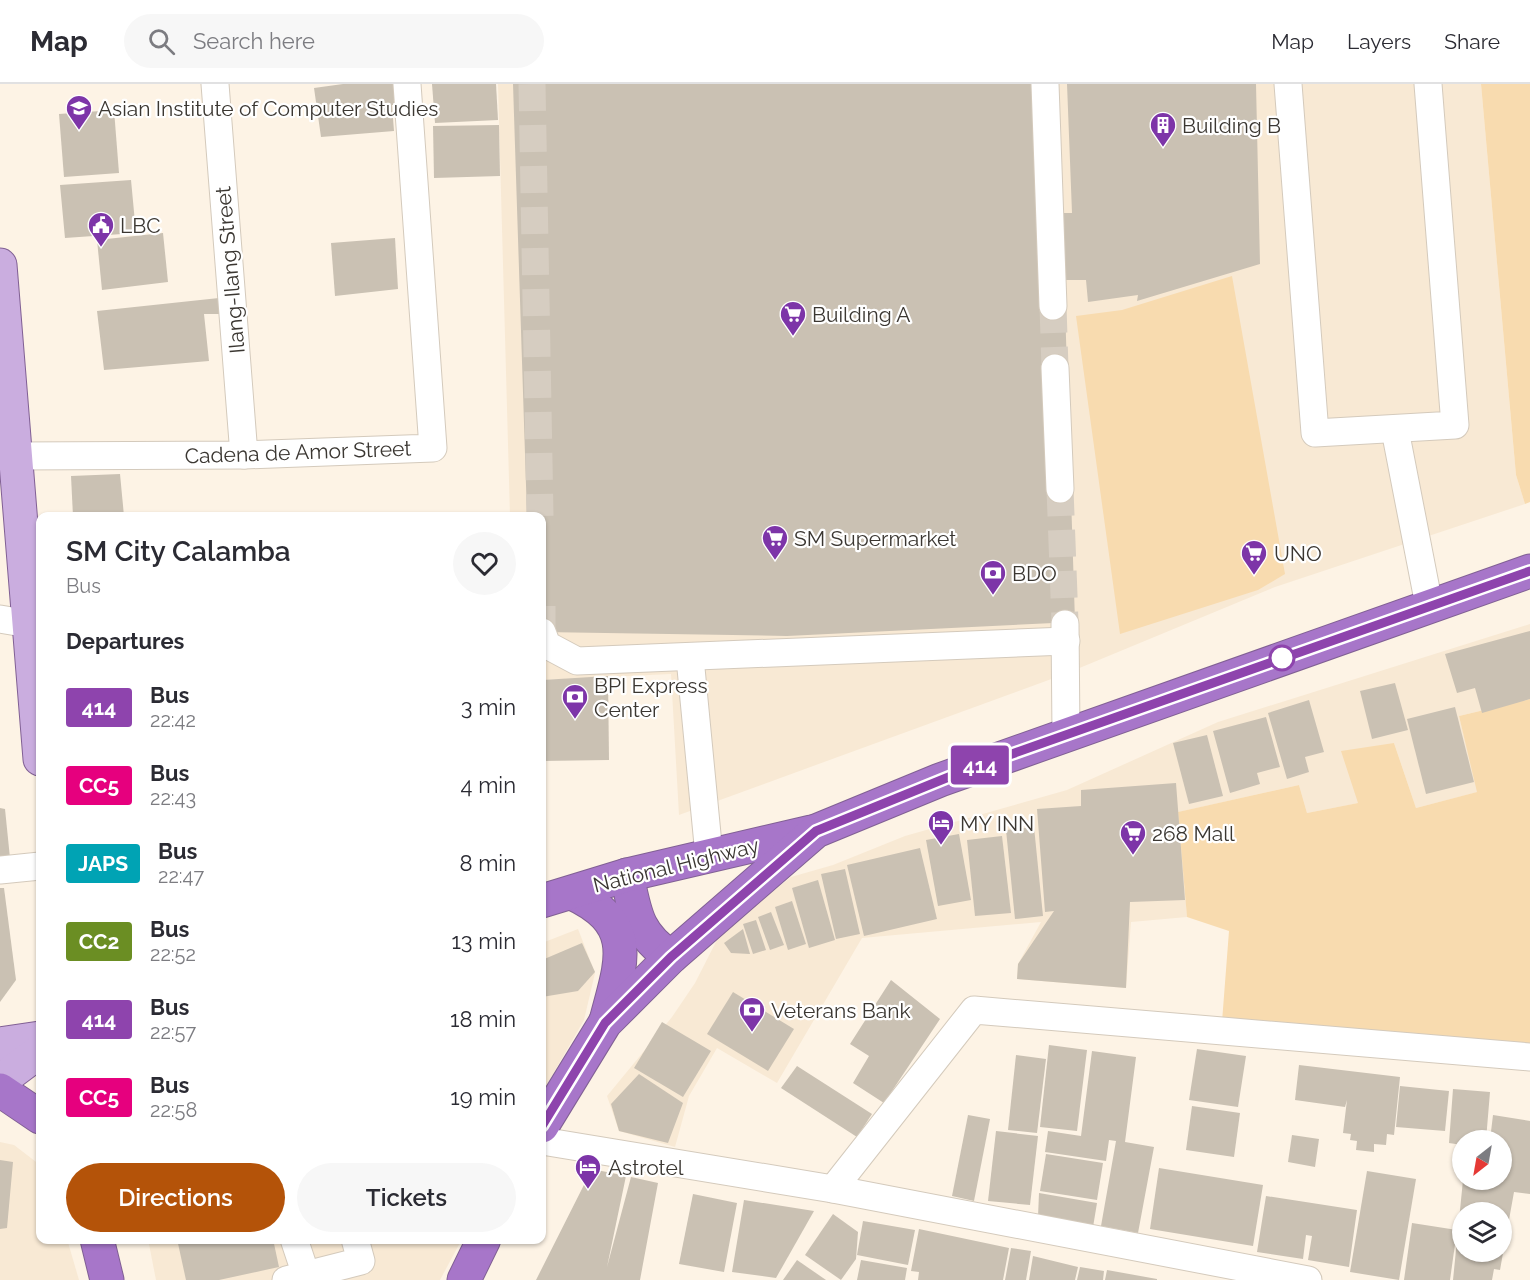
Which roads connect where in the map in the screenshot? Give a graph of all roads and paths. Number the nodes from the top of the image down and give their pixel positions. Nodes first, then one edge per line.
1 (215, 84) edge
2 (407, 84) edge
3 (1045, 84) edge
4 (1288, 84) edge
5 (1428, 84) edge
6 (0, 265) edge
7 (1053, 306) tunnel mouth
8 (1055, 368) tunnel mouth
9 (5, 386) edge
10 (1395, 430) junction
11 (244, 455) junction
12 (15, 456) junction
13 (1060, 489) tunnel mouth
14 (1530, 571) edge
15 (1428, 605) junction
16 (15, 622) edge
17 (546, 642) edge
18 (690, 658) junction
19 (36, 667) edge
20 (1066, 734) junction
21 (816, 831) junction
22 (709, 855) junction
23 (36, 866) edge
24 (0, 870) edge
25 (627, 875) junction
26 (557, 897) edge
27 (671, 957) junction
28 (605, 1023) junction
29 (36, 1039) edge
30 (0, 1044) edge
31 (36, 1054) edge
32 (1530, 1057) edge
33 (0, 1081) edge
34 (0, 1090) edge
35 (36, 1114) edge
36 (546, 1119) edge
37 (546, 1142) edge
38 (833, 1189) junction
39 (98, 1244) edge
40 (294, 1244) edge
41 (356, 1244) edge
42 (482, 1244) edge
43 (296, 1277) edge
44 (107, 1280) edge
45 (465, 1280) edge
46 (1308, 1280) edge

1 - 11 street, Ilang-Ilang Street
2 - 11 street, Cadena de Amor Street
3 - 7 street
4 - 10 street
5 - 10 street
6 - 9 main road
8 - 13 street
9 - 12 main road
10 - 15 street
11 - 12 street, Cadena de Amor Street
12 - 16 main road
14 - 15 highway
15 - 20 highway
16 - 19 main road
17 - 18 street
18 - 20 street
18 - 22 street
20 - 21 highway
21 - 22 highway, National Highway
21 - 27 highway
22 - 25 highway, National Highway
23 - 24 street
25 - 26 highway, National Highway
25 - 27 highway
26 - 28 highway, National Highway
27 - 28 highway
28 - 36 highway
29 - 30 main road
31 - 33 main road
32 - 38 street
34 - 35 highway
37 - 38 street
38 - 46 street
39 - 44 highway
40 - 43 street
41 - 43 street
42 - 45 highway

